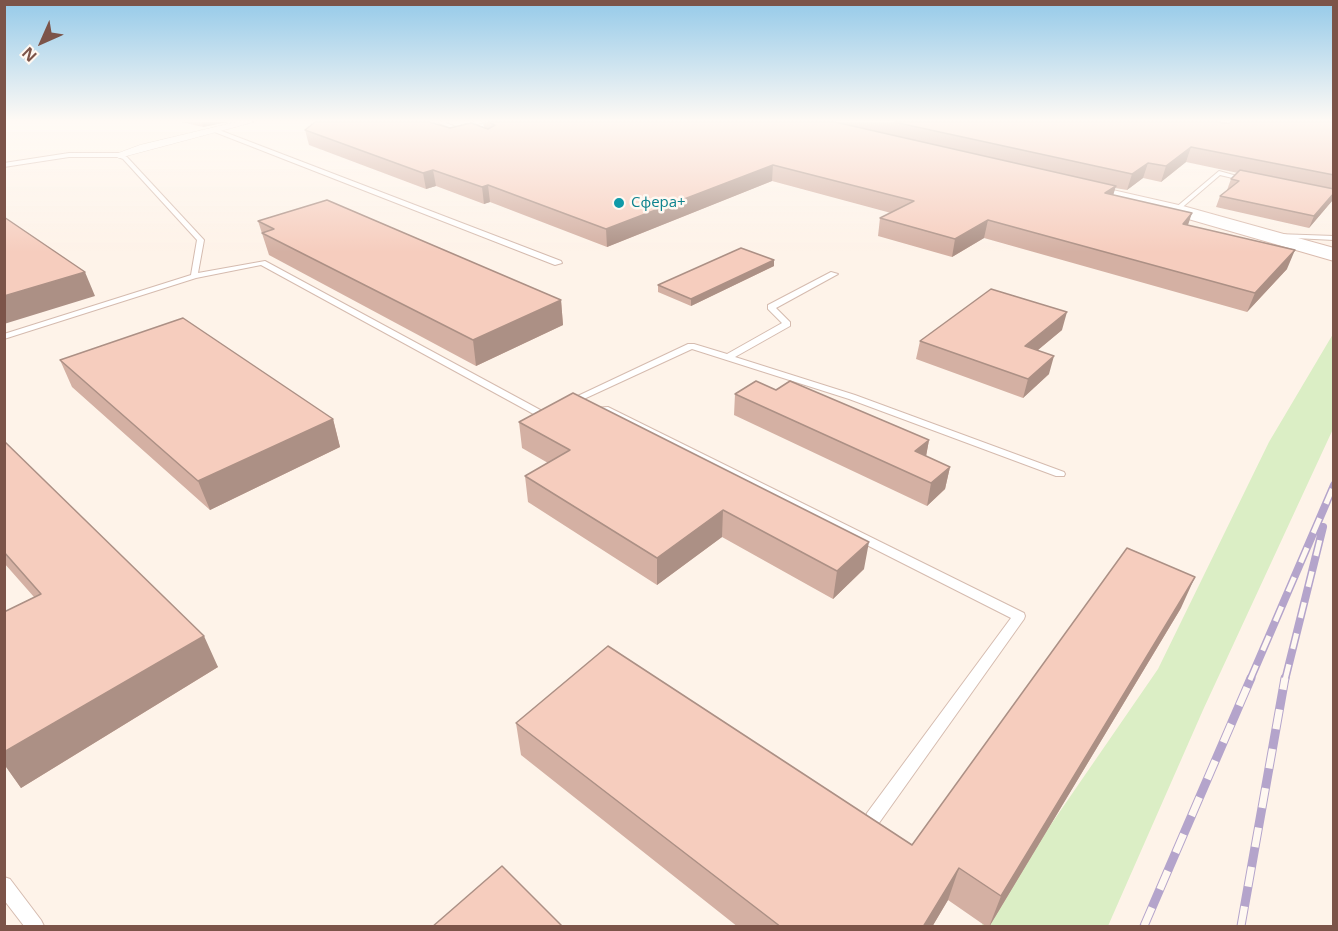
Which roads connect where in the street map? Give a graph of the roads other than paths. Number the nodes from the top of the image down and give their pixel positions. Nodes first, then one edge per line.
1 (132, 165) edge
2 (306, 165) edge
3 (1051, 181) edge
4 (1253, 181) edge
5 (1176, 210) junction
6 (1268, 237) junction
7 (1334, 238) edge
8 (1334, 255) edge
9 (558, 263) dead end
10 (834, 274) dead end
11 (194, 276) junction
12 (4, 337) edge
13 (727, 358) junction
14 (542, 415) junction
15 (1060, 474) dead end
16 (873, 818) edge
17 (4, 885) edge
18 (35, 927) edge

1 - 11 lane
2 - 9 lane
3 - 5 street
4 - 5 lane
5 - 6 street
6 - 7 lane
6 - 8 street
10 - 13 lane
11 - 12 lane
11 - 14 lane
13 - 14 lane
13 - 15 lane
14 - 16 lane
17 - 18 lane

